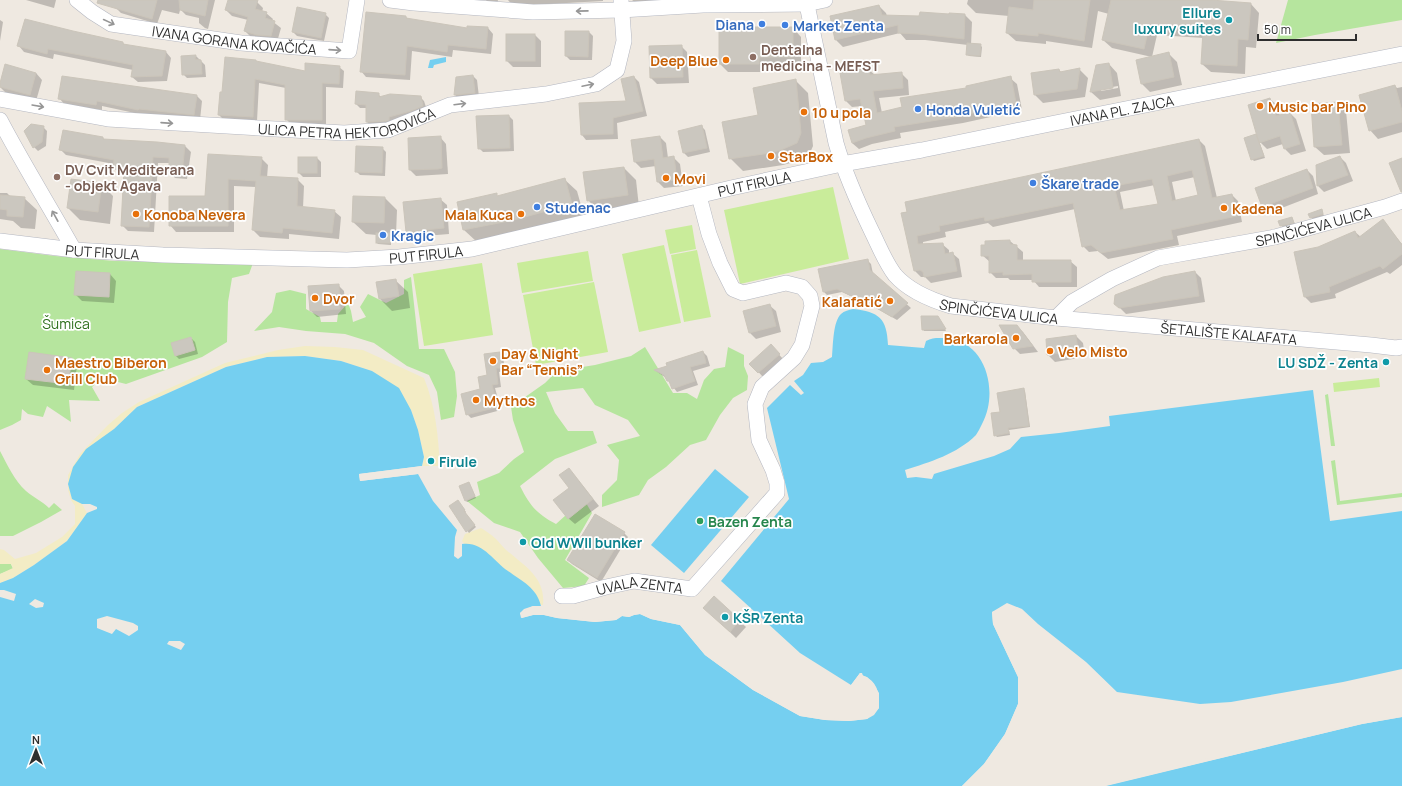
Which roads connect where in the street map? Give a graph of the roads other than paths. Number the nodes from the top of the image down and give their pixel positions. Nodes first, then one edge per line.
1 (77, 0) edge
2 (357, 0) edge
3 (390, 0) edge
4 (825, 0) edge
5 (414, 2) edge
6 (806, 2) edge
7 (621, 5) edge
8 (1402, 54) edge
9 (0, 99) edge
10 (0, 120) edge
11 (842, 164) junction
12 (699, 196) junction
13 (1402, 201) edge
14 (0, 241) edge
15 (74, 250) junction
16 (1056, 318) junction
17 (1402, 347) edge
18 (562, 596) dead end

1 -> 2 street, IVANA GORANA KOVAČIĆA
3 - 5 street
4 - 6 street
7 -> 5 street
6 - 7 street
6 - 11 street, SPINČIĆEVA ULICA
9 -> 7 street, ULICA PETRA HEKTOROVIĆA
8 - 11 street, IVANA PL. ZAJCA
15 -> 10 street
11 - 12 street, PUT FIRULA
11 - 16 street, SPINČIĆEVA ULICA
12 - 15 street, PUT FIRULA
12 - 18 street, UVALA ZENTA
13 - 16 street, SPINČIĆEVA ULICA
14 - 15 street, PUT FIRULA
16 - 17 street, ŠETALIŠTE KALAFATA

